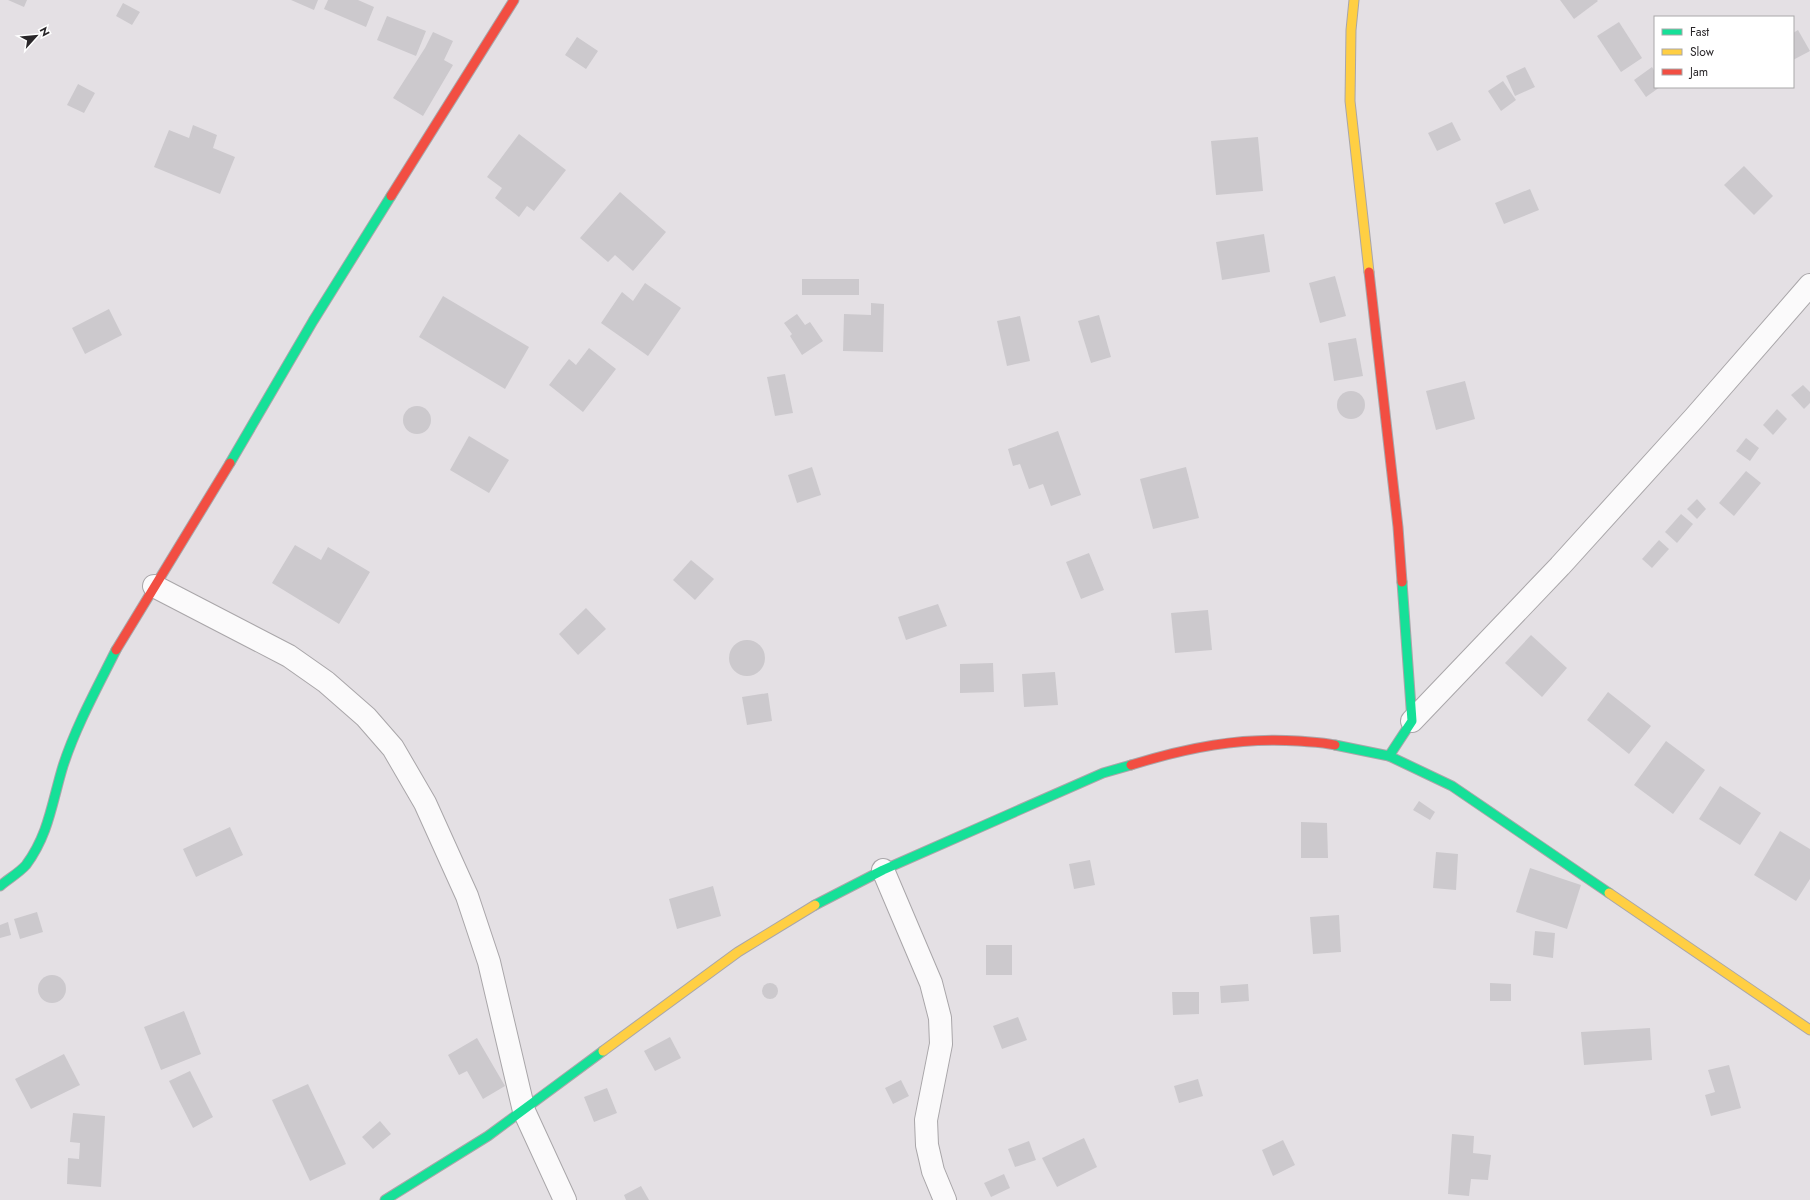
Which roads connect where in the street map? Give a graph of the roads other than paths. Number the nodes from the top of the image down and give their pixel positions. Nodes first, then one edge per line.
1 (514, 0) edge
2 (1354, 0) edge
3 (1810, 285) edge
4 (154, 586) junction
5 (1412, 721) junction
6 (1389, 756) junction
7 (883, 870) junction
8 (0, 886) edge
9 (1810, 1030) edge
10 (524, 1111) junction
11 (385, 1200) edge
12 (565, 1200) edge
13 (945, 1200) edge

1 - 4 street
2 - 5 street
3 - 5 street
4 - 8 street
4 - 10 street
5 - 6 street
6 - 7 street
6 - 9 street
7 - 10 street
7 - 13 street
10 - 11 street
10 - 12 street

